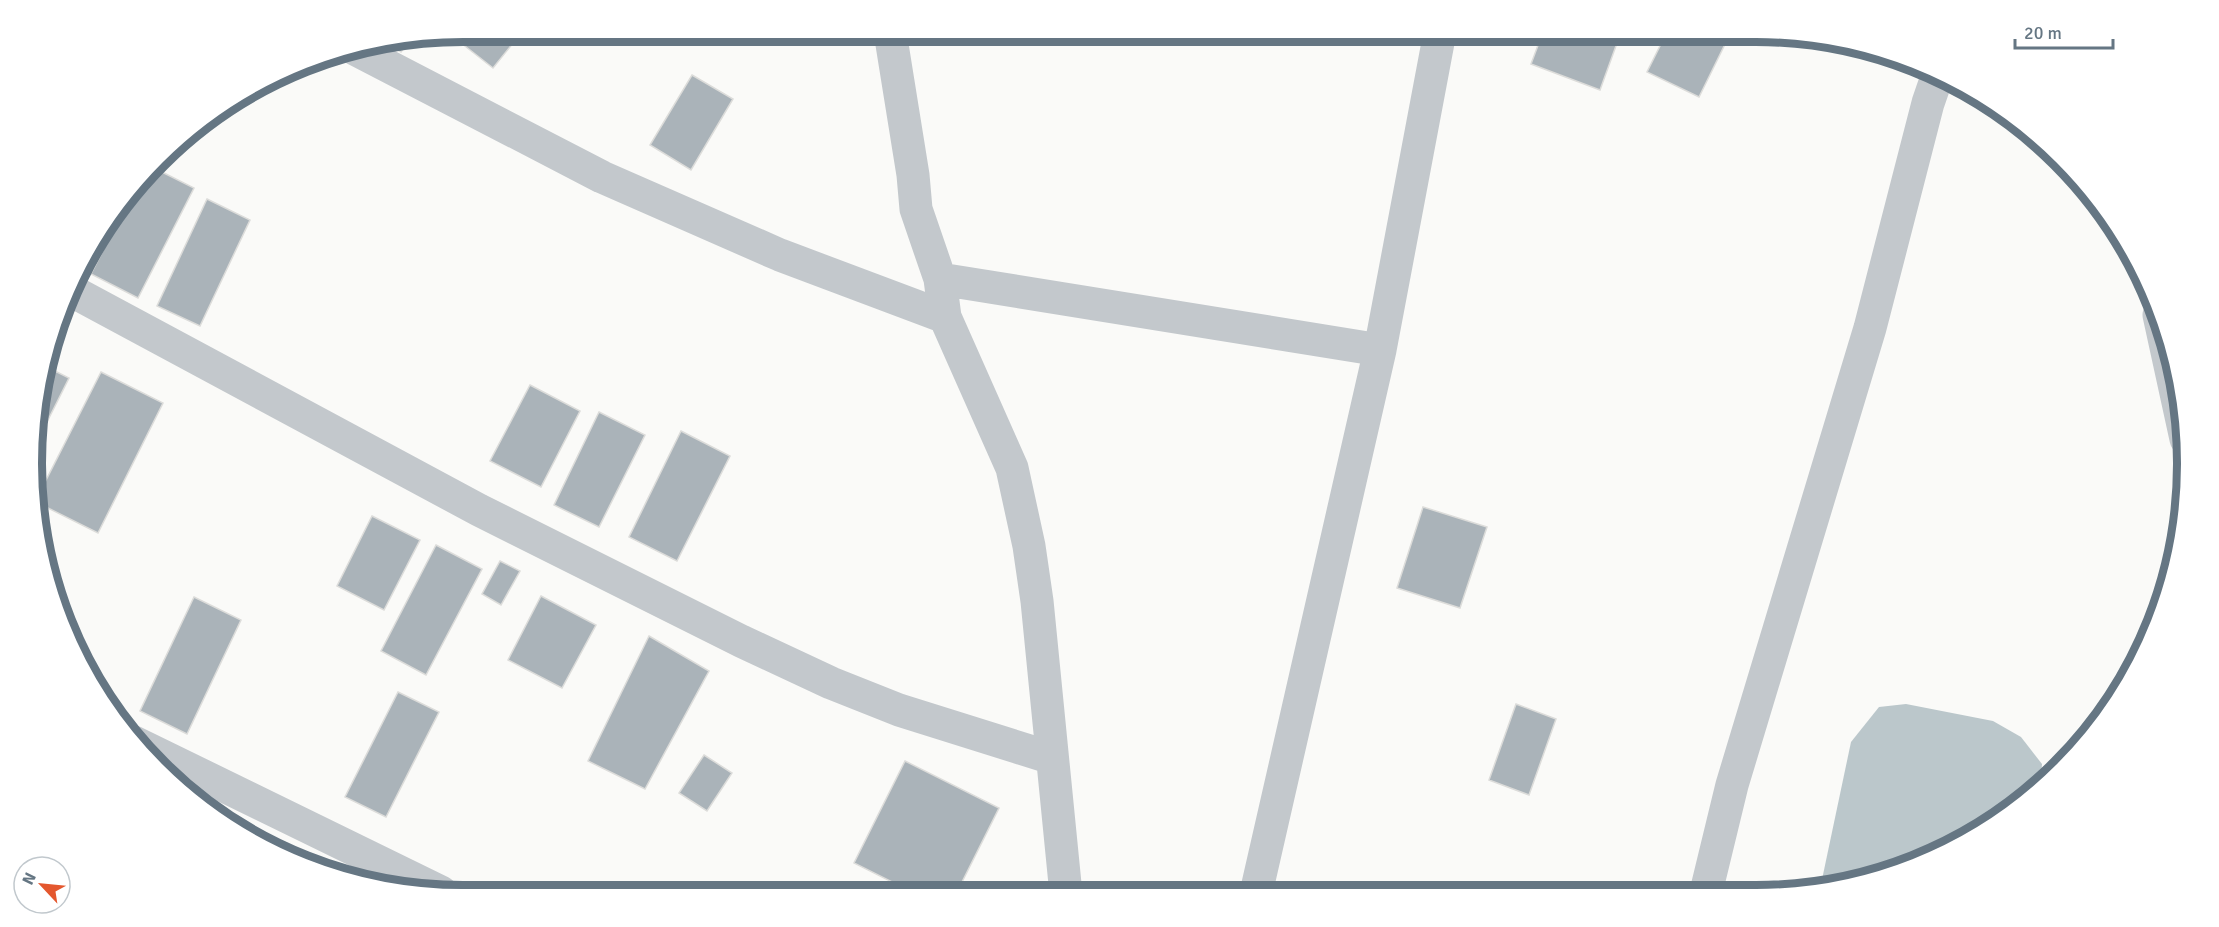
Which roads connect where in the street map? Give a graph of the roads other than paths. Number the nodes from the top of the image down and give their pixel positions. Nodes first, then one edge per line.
1 (892, 42) edge
2 (1438, 42) edge
3 (364, 54) edge
4 (1935, 82) edge
5 (940, 279) junction
6 (78, 294) edge
7 (945, 317) junction
8 (1380, 350) junction
9 (159, 755) edge
10 (1052, 758) junction
11 (405, 880) edge
12 (1065, 885) edge
13 (1258, 885) edge
14 (1708, 885) edge

1 - 5 street
2 - 8 street
3 - 7 street
4 - 14 street
5 - 7 street
5 - 8 street
6 - 10 street
7 - 10 street
8 - 13 street
9 - 11 street
10 - 12 street

